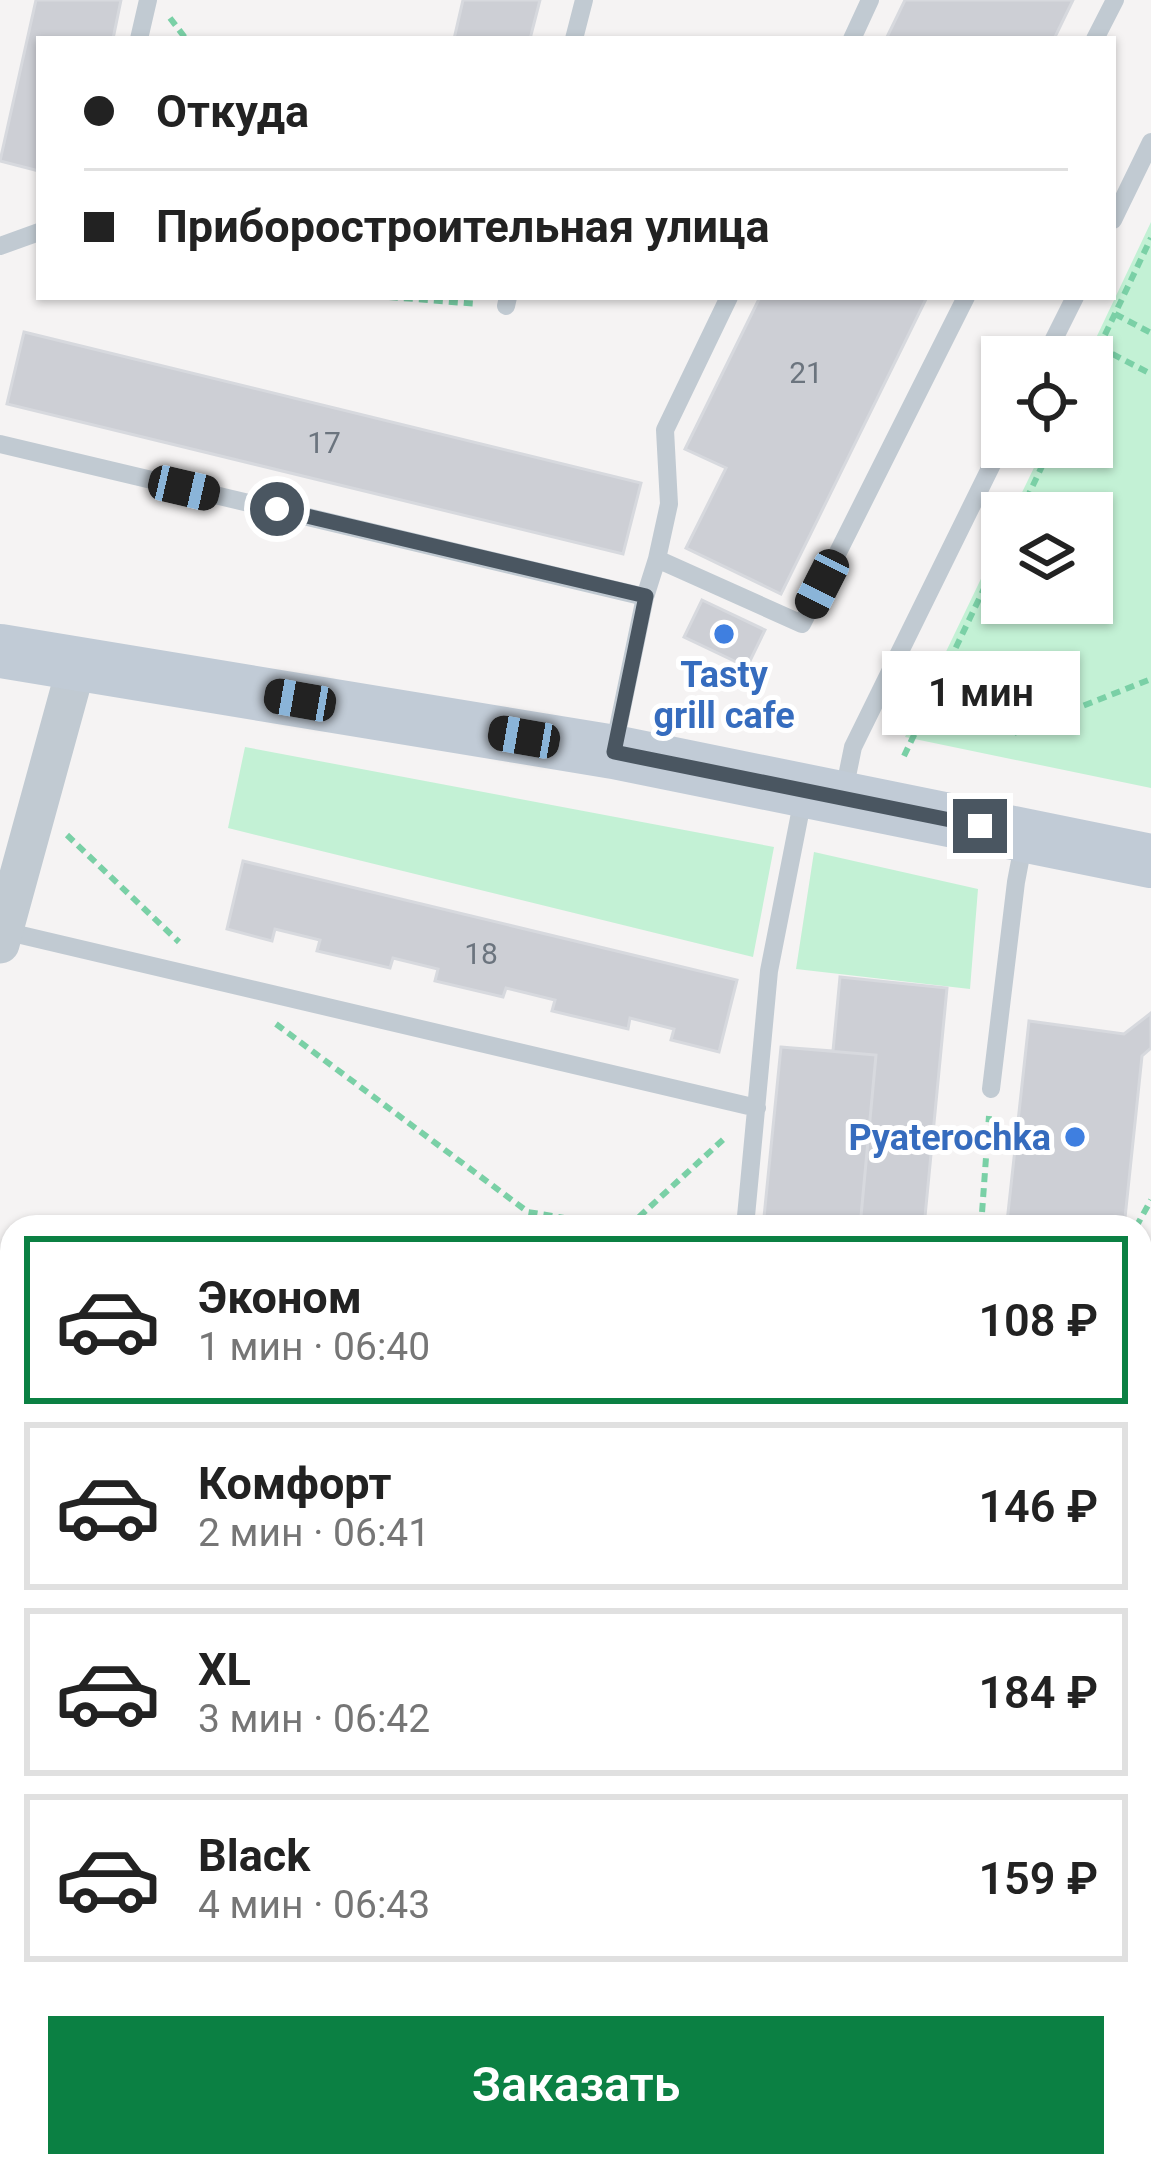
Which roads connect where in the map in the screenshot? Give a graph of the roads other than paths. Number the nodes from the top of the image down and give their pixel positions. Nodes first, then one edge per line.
1 (148, 0) edge
2 (584, 0) edge
3 (871, 0) edge
4 (1115, 0) edge
5 (140, 36) edge
6 (575, 36) edge
7 (853, 36) edge
8 (1097, 36) edge
9 (1151, 142) edge
10 (1116, 214) edge
11 (36, 233) edge
12 (0, 246) edge
13 (728, 300) edge
14 (964, 300) edge
15 (1074, 300) edge
16 (1056, 336) edge
17 (0, 444) edge
18 (991, 468) edge
19 (658, 559) junction
20 (646, 596) junction
21 (0, 651) edge
22 (76, 664) junction
23 (614, 752) junction
24 (824, 792) junction
25 (1025, 836) junction
26 (1151, 861) edge
27 (2, 938) edge
28 (992, 1089) road end
29 (757, 1108) junction
30 (747, 1215) edge

1 - 5 lane
2 - 6 lane
3 - 7 lane
4 - 8 lane
9 - 10 lane
11 - 12 lane
13 - 19 lane
14 - 19 lane
15 - 16 lane
17 - 20 lane
18 - 24 lane
19 - 20 lane
20 - 23 lane
21 - 22 main road
22 - 23 main road
22 - 27 street
23 - 24 main road
24 - 25 main road
24 - 29 lane
25 - 26 main road
25 - 28 lane
27 - 29 lane
29 - 30 lane

